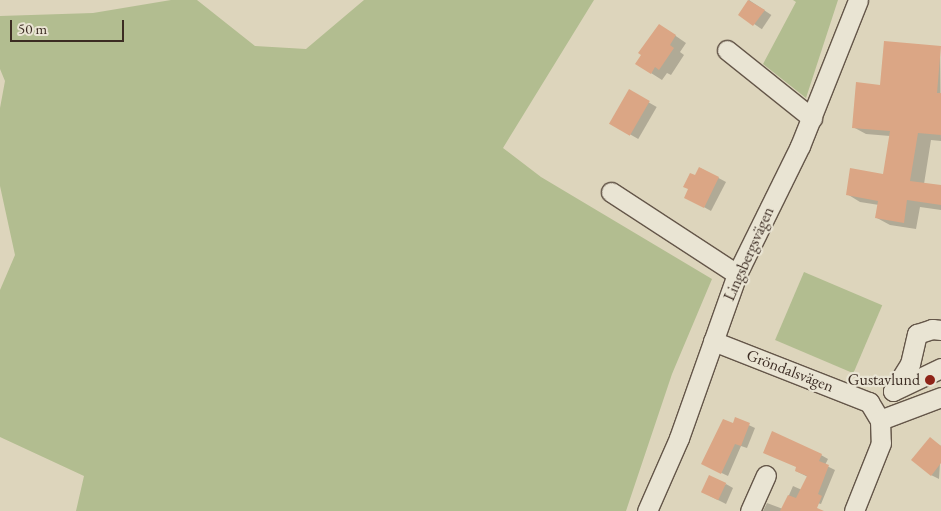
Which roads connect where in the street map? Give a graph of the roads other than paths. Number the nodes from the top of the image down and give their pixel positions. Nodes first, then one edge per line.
1 (858, 0) edge
2 (727, 50) dead end
3 (812, 118) junction
4 (611, 192) dead end
5 (737, 274) junction
6 (941, 330) edge
7 (713, 341) junction
8 (941, 368) edge
9 (893, 391) junction
10 (941, 397) edge
11 (869, 402) junction
12 (880, 420) junction
13 (766, 474) dead end
14 (647, 511) edge
15 (750, 511) edge
16 (854, 511) edge

1 - 3 street, Lingsbergsvägen
2 - 3 street
3 - 5 street, Lingsbergsvägen
4 - 5 street
5 - 7 street, Lingsbergsvägen
6 - 9 street
7 - 11 street, Gröndalsvägen
7 - 14 street, Lingsbergsvägen
8 - 9 street
9 - 11 street
10 - 12 street
11 - 12 street
12 - 16 street
13 - 15 street

